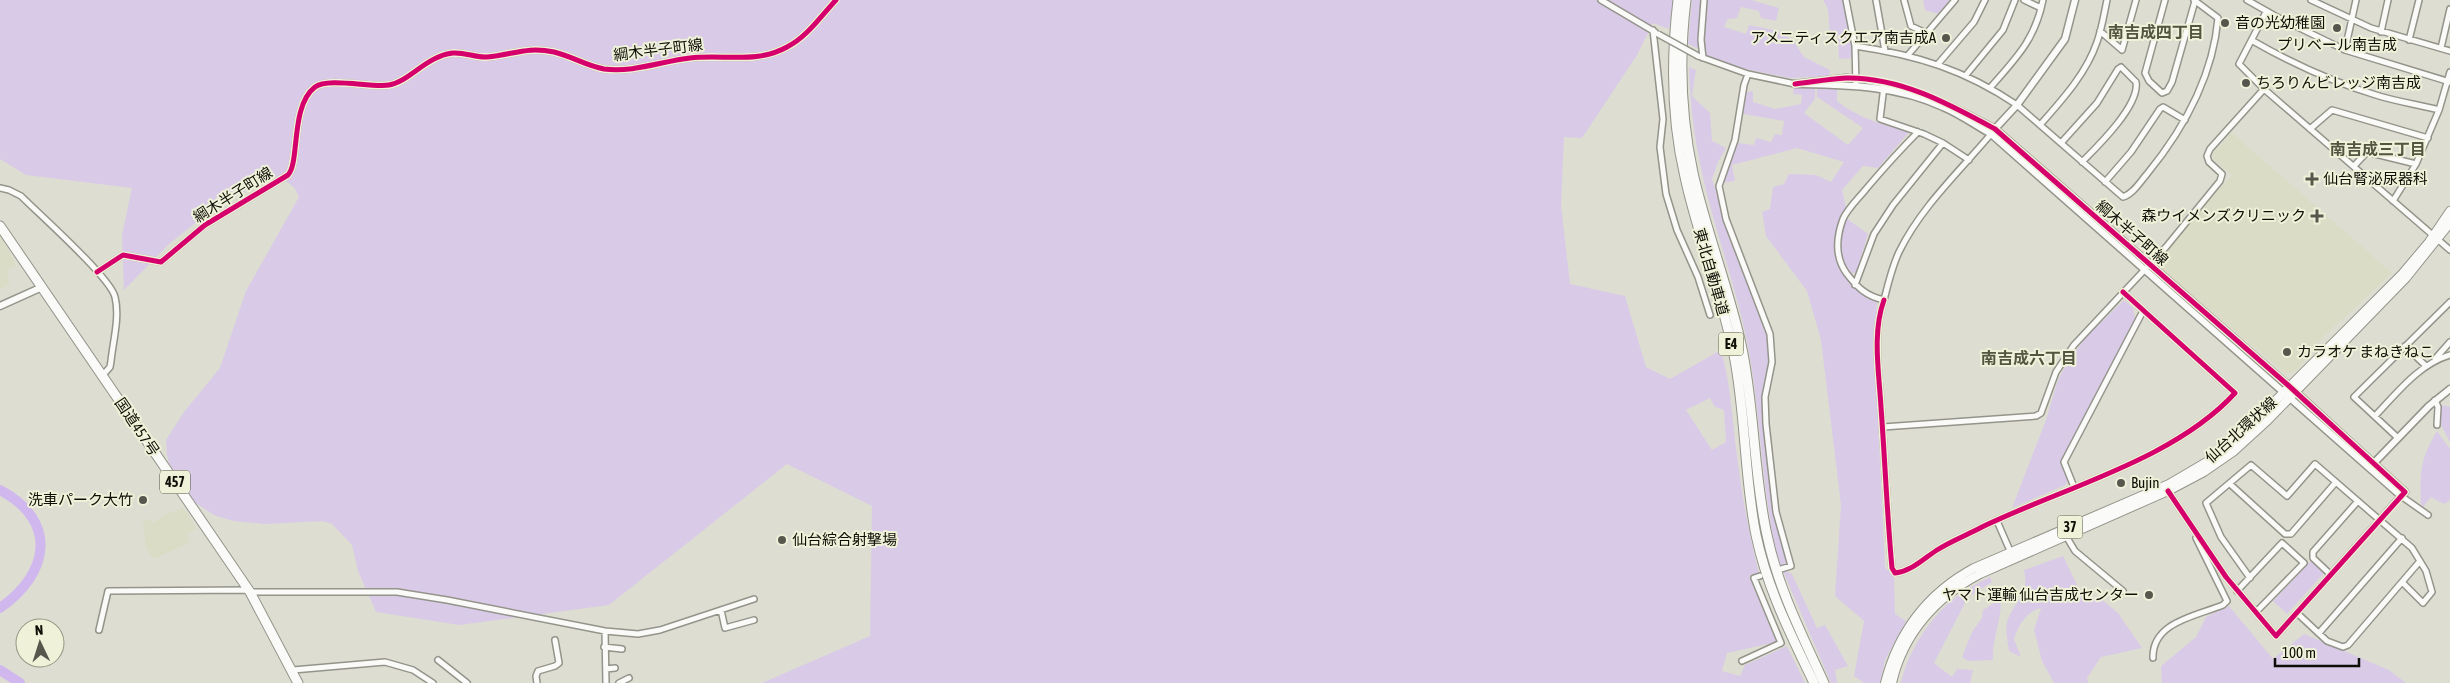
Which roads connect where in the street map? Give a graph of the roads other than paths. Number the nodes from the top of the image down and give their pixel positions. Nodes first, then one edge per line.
1 (836, 0) edge
2 (1601, 0) edge
3 (1678, 0) edge
4 (1686, 0) edge
5 (1704, 0) edge
6 (1846, 0) edge
7 (1876, 0) edge
8 (1904, 0) edge
9 (1955, 0) edge
10 (1985, 0) edge
11 (2015, 0) edge
12 (2024, 0) edge
13 (2043, 0) edge
14 (2075, 0) edge
15 (2107, 0) edge
16 (2136, 0) edge
17 (2165, 0) edge
18 (2195, 0) edge
19 (2247, 0) edge
20 (2311, 0) edge
21 (2356, 0) edge
22 (2388, 0) edge
23 (2419, 0) edge
24 (2041, 8) junction
25 (2450, 9) edge
26 (2266, 12) junction
27 (2352, 21) junction
28 (1653, 30) junction
29 (2100, 30) junction
30 (2381, 32) junction
31 (1926, 33) junction
32 (2409, 40) junction
33 (2253, 41) junction
34 (1855, 46) junction
35 (2441, 48) junction
36 (2345, 50) junction
37 (1885, 51) junction
38 (2450, 51) edge
39 (1908, 55) junction
40 (1701, 57) junction
41 (1938, 64) junction
42 (2450, 72) edge
43 (1748, 74) junction
44 (1966, 75) junction
45 (1856, 82) junction
46 (2449, 82) edge
47 (1795, 84) joint
48 (1884, 86) junction
49 (1990, 88) junction
50 (2264, 89) junction
51 (2017, 105) junction
52 (2439, 110) junction
53 (2185, 120) junction
54 (2040, 125) junction
55 (2310, 129) junction
56 (1918, 132) junction
57 (1993, 132) junction
58 (2428, 138) junction
59 (1943, 143) junction
60 (2061, 143) junction
61 (1969, 160) junction
62 (2082, 162) junction
63 (2416, 164) junction
64 (2354, 166) junction
65 (2105, 182) junction
66 (0, 188) edge
67 (2393, 201) junction
68 (2450, 211) edge
69 (2450, 223) edge
70 (0, 226) edge
71 (2436, 238) junction
72 (2450, 250) edge
73 (2147, 267) junction
74 (97, 272) junction
75 (1856, 285) junction
76 (40, 288) junction
77 (2123, 292) junction
78 (1884, 300) junction
79 (2450, 302) edge
80 (0, 306) edge
81 (2142, 312) junction
82 (1710, 315) dead end
83 (2450, 342) edge
84 (2406, 346) junction
85 (2450, 355) edge
86 (2434, 360) junction
87 (2426, 366) junction
88 (102, 376) junction
89 (2292, 389) junction
90 (2450, 389) edge
91 (2282, 393) junction
92 (2289, 399) junction
93 (2435, 400) junction
94 (2375, 416) junction
95 (2437, 425) dead end
96 (1883, 427) junction
97 (2398, 438) junction
98 (2372, 465) junction
99 (2336, 482) junction
100 (2230, 484) junction
101 (2074, 487) junction
102 (2168, 491) junction
103 (2401, 496) junction
104 (2358, 501) junction
105 (2428, 515) dead end
106 (1997, 521) junction
107 (2381, 521) junction
108 (2195, 533) junction
109 (2066, 536) junction
110 (2402, 538) junction
111 (2011, 553) junction
112 (2420, 561) junction
113 (1781, 569) dead end
114 (2330, 574) junction
115 (1760, 576) dead end
116 (2250, 578) junction
117 (2403, 582) junction
118 (249, 591) junction
119 (2123, 591) dead end
120 (2236, 591) junction
121 (754, 599) dead end
122 (721, 610) junction
123 (2256, 612) junction
124 (2297, 613) junction
125 (754, 620) dead end
126 (99, 630) dead end
127 (605, 631) junction
128 (2319, 633) junction
129 (554, 640) dead end
130 (604, 647) junction
131 (622, 649) dead end
132 (2153, 658) dead end
133 (438, 660) dead end
134 (1742, 661) dead end
135 (616, 668) dead end
136 (606, 669) junction
137 (293, 670) junction
138 (629, 678) dead end
139 (298, 683) edge
140 (433, 683) edge
141 (467, 683) edge
142 (537, 683) edge
143 (606, 683) edge
144 (619, 683) edge
145 (1814, 683) edge
146 (1824, 683) edge
147 (1885, 683) edge
148 (1892, 683) edge

1 - 74 street, 綱木半子町線
2 - 28 street
3 - 145 highway, 東北自動車道 / E4
4 - 146 highway, 東北自動車道 / E4
5 - 40 street
6 - 34 street
7 - 37 street
8 - 31 street
9 - 31 street
10 - 41 street
11 - 44 street
12 - 24 street
13 - 24 street
14 - 51 street
15 - 29 street
16 - 29 street
17 - 18 street
18 - 53 street
19 - 26 street
20 - 27 street
21 - 27 street
22 - 30 street
23 - 32 street
24 - 49 street
25 - 35 street
26 - 33 street
26 - 36 street
27 - 30 street
27 - 36 street
28 - 40 street, bridge
28 - 82 street
29 - 54 street
30 - 32 street
31 - 39 street
32 - 35 street
33 - 50 street
33 - 52 street
34 - 37 street
34 - 45 street
35 - 38 street
36 - 46 street
37 - 39 street
39 - 41 street
40 - 43 street
41 - 44 street
42 - 46 street
43 - 47 street
43 - 113 street
44 - 49 street
45 - 47 street
45 - 48 street
46 - 52 street
48 - 56 street
48 - 57 street
49 - 51 street
50 - 55 street
50 - 73 street
51 - 54 street
51 - 57 street
52 - 58 street
53 - 65 street
53 - 65 street
54 - 60 street
55 - 58 street
55 - 64 street
56 - 59 street
56 - 75 street
57 - 61 street
57 - 73 street
58 - 63 street
59 - 61 street
59 - 75 street
60 - 62 street
60 - 62 street
61 - 78 street
62 - 65 street
63 - 64 street
63 - 67 street
64 - 67 street
66 - 74 street
67 - 71 street
68 - 71 main road, 仙台北環状線 / 37
69 - 71 main road, 仙台北環状線 / 37
70 - 76 highway, 国道457号 / 457
71 - 72 street
71 - 89 main road, 仙台北環状線 / 37
73 - 77 street
73 - 89 street, 綱木半子町線
73 - 91 street
74 - 88 street
75 - 78 street
76 - 80 street
76 - 88 highway, 国道457号 / 457
77 - 81 street
77 - 96 street
78 - 96 street
79 - 84 street
81 - 101 street
81 - 101 street
83 - 86 street
84 - 87 street
84 - 94 street
85 - 86 street
86 - 87 street
87 - 94 street
88 - 118 highway, 国道457号 / 457
89 - 91 main road, 仙台北環状線 / 37
89 - 92 main road, 仙台北環状線 / 37
89 - 98 street, 綱木半子町線
90 - 93 street
91 - 92 street
91 - 111 main road, 仙台北環状線 / 37
92 - 98 street
92 - 102 main road, 仙台北環状線 / 37
93 - 95 street
93 - 97 street
94 - 97 street
96 - 106 street
97 - 98 street
98 - 103 street
99 - 100 street
99 - 100 street
99 - 104 street
100 - 116 street
101 - 106 street
102 - 108 street
102 - 109 main road, 仙台北環状線 / 37
103 - 105 street
103 - 107 street
104 - 107 street
104 - 114 street
106 - 111 street
107 - 110 street
107 - 114 street
108 - 120 street
108 - 132 street
109 - 119 street
109 - 148 main road, 仙台北環状線 / 37
110 - 112 street
110 - 128 street
111 - 147 main road, 仙台北環状線 / 37
112 - 117 street
112 - 117 street
114 - 124 street
115 - 134 street
116 - 120 street
116 - 123 street
117 - 128 street
118 - 126 street
118 - 127 street
118 - 137 highway, 国道457号 / 457
120 - 123 street
121 - 122 street
122 - 125 street
122 - 127 street
123 - 124 street
124 - 128 street
127 - 130 street
129 - 142 street
130 - 131 street
130 - 136 street
133 - 141 street
135 - 136 street
136 - 143 street
137 - 139 highway, 国道457号 / 457
137 - 140 street
138 - 144 street

